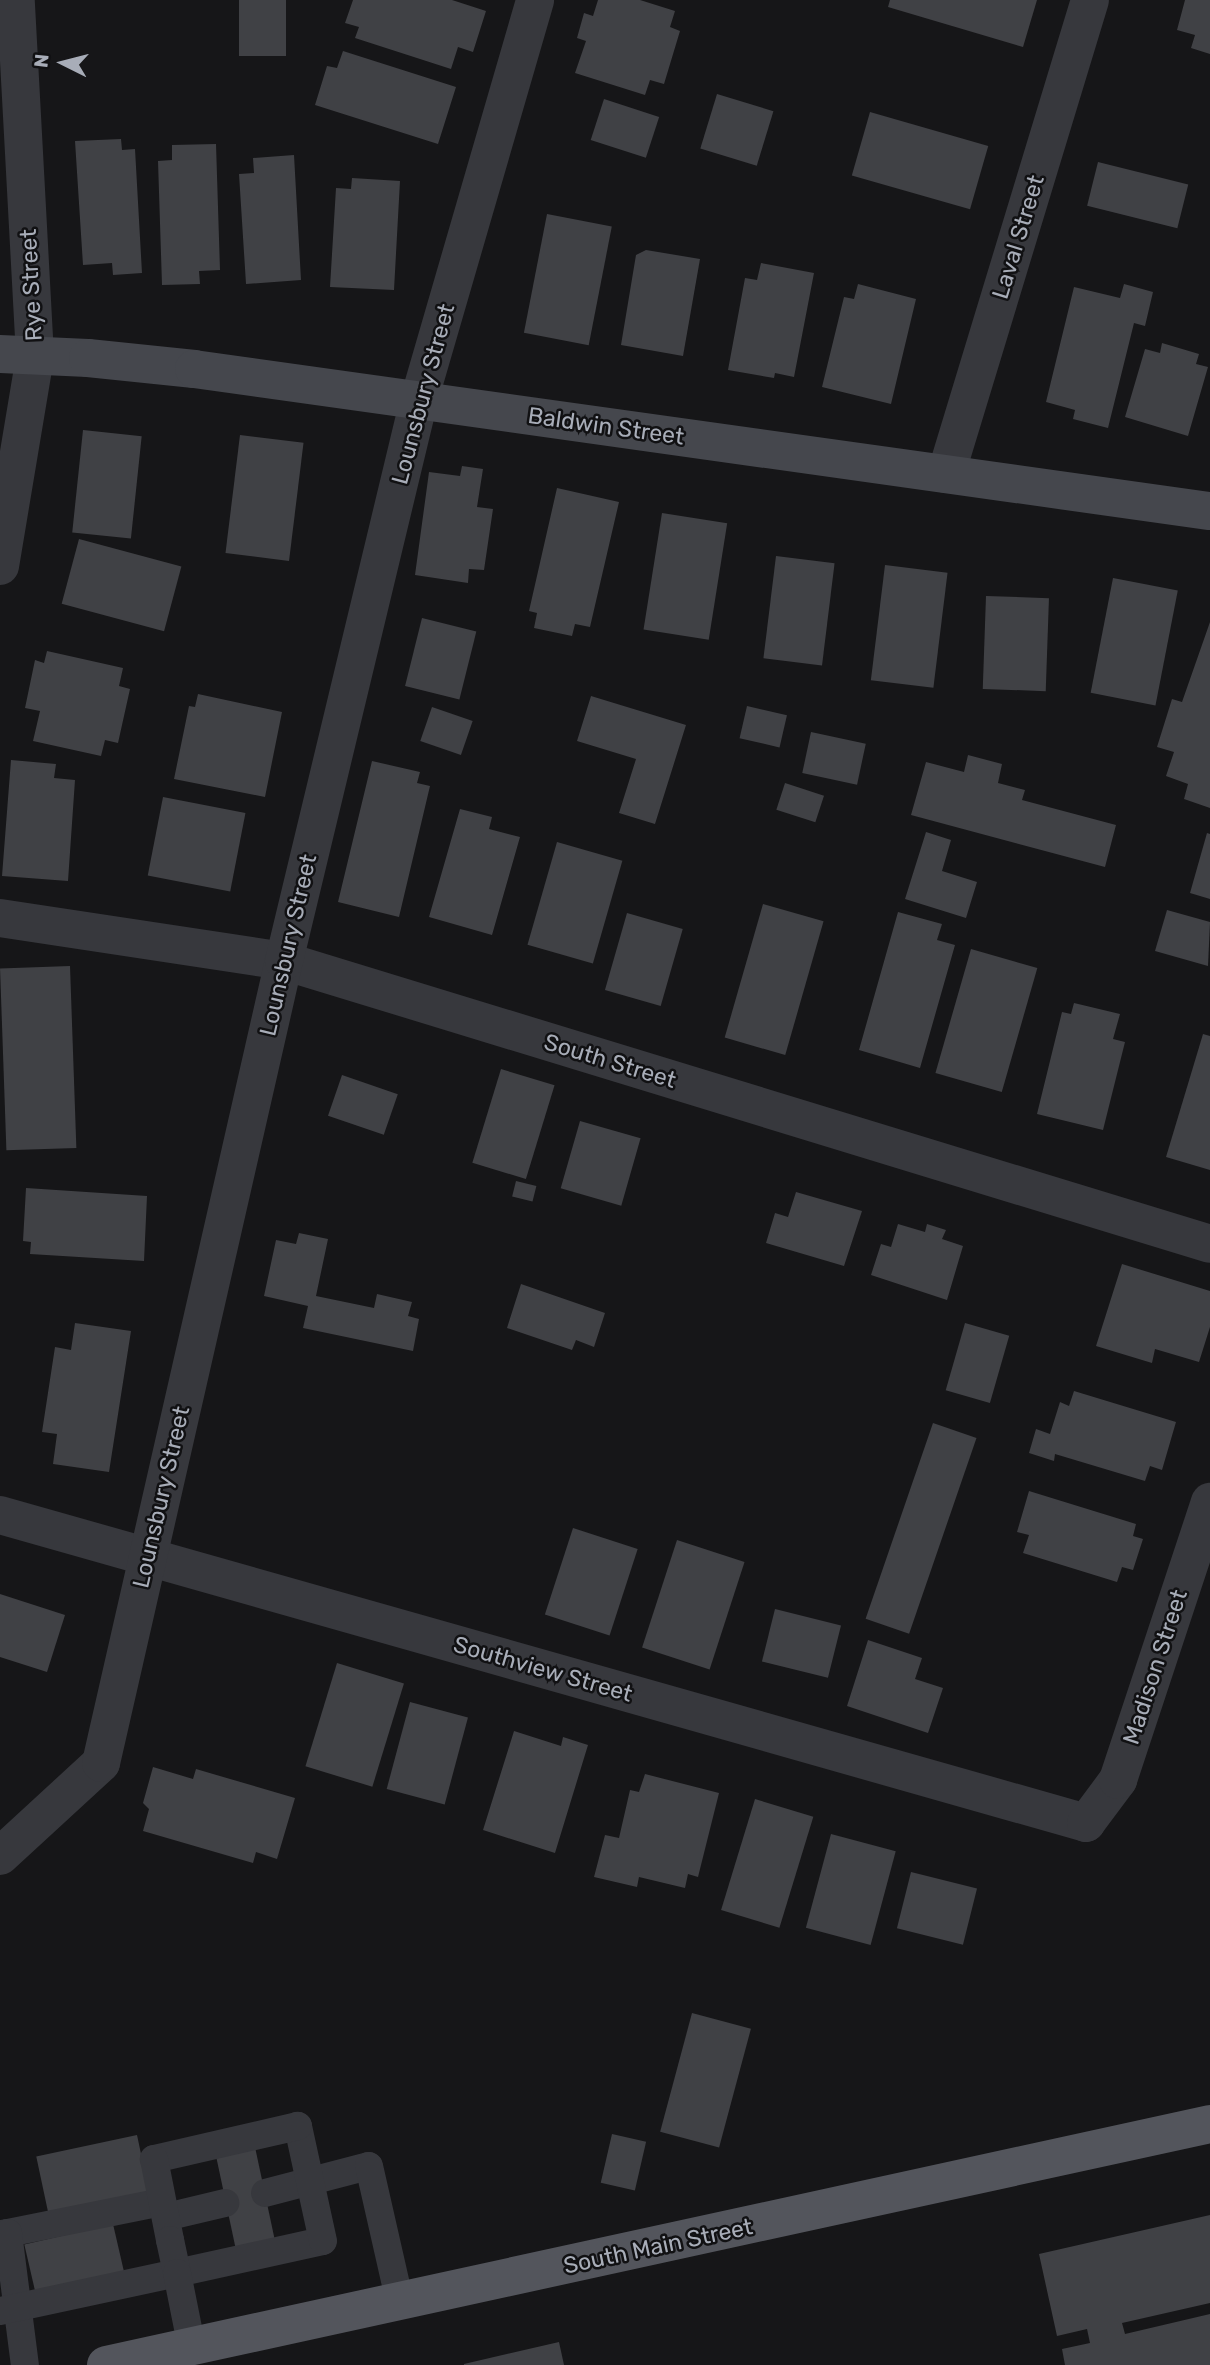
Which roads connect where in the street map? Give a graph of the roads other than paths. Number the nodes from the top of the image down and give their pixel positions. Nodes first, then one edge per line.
1 (16, 0) edge
2 (535, 0) edge
3 (1090, 0) edge
4 (18, 355) edge
5 (419, 400) junction
6 (946, 474) junction
7 (1210, 511) edge
8 (0, 566) edge
9 (0, 918) edge
10 (284, 961) junction
11 (1210, 1244) edge
12 (1210, 1502) edge
13 (0, 1515) edge
14 (147, 1558) junction
15 (1086, 1823) joint
16 (0, 1856) edge
17 (1210, 2124) edge
18 (310, 2179) junction
19 (265, 2193) dead end
20 (225, 2203) dead end
21 (164, 2209) junction
22 (4, 2234) edge
23 (177, 2273) junction
24 (400, 2302) junction
25 (8, 2310) edge
26 (192, 2348) junction
27 (25, 2365) edge
28 (106, 2365) edge

1 - 4 street, Rye Street
2 - 5 street, Lounsbury Street
3 - 6 street, Laval Street
4 - 5 main road, Baldwin Street
4 - 8 street, Rye Street
5 - 6 main road, Baldwin Street
5 - 10 street, Lounsbury Street
6 - 7 main road, Baldwin Street
9 - 10 street, South Street
10 - 11 street, South Street
10 - 14 street, Lounsbury Street
12 - 15 street, Madison Street
13 - 14 street, Southview Street
14 - 15 street, Southview Street
14 - 16 street, Lounsbury Street
17 - 24 main road, South Main Street
18 - 19 lane
18 - 21 lane
18 - 23 lane
18 - 24 lane
20 - 21 lane
21 - 22 lane
21 - 23 lane
22 - 25 lane
23 - 25 lane
23 - 26 lane
24 - 26 main road, South Main Street
25 - 27 lane
26 - 28 main road, South Main Street

